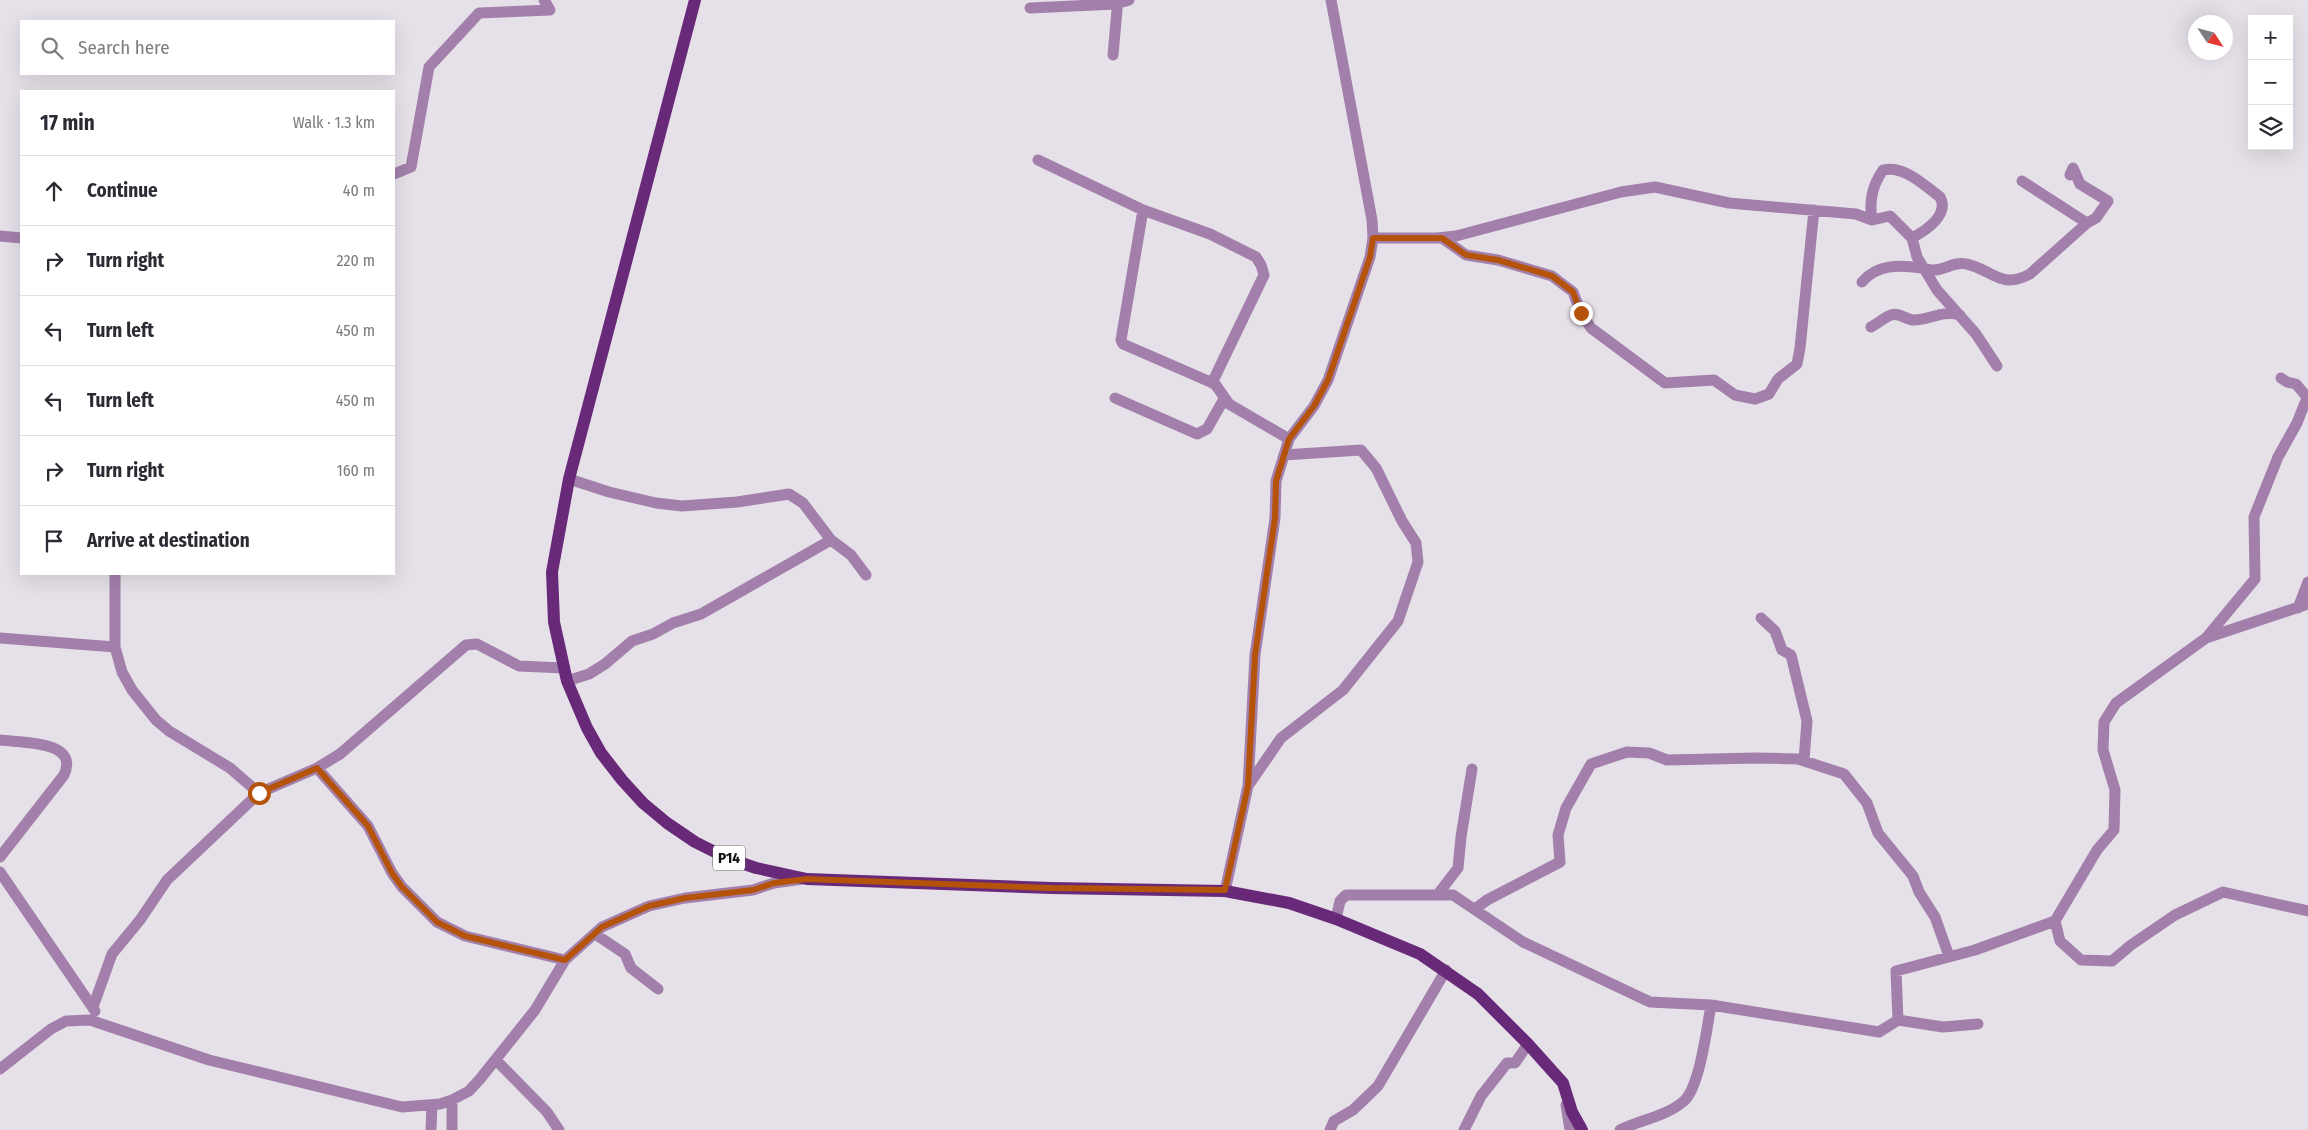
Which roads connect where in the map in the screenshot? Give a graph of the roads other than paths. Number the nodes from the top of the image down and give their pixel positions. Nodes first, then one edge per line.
1 (544, 0) edge
2 (695, 0) edge
3 (1129, 0) edge
4 (1331, 0) edge
5 (1116, 4) junction
6 (1030, 8) dead end
7 (1113, 55) dead end
8 (1038, 160) dead end
9 (395, 174) edge
10 (2070, 175) dead end
11 (2022, 181) dead end
12 (1143, 210) junction
13 (1814, 210) junction
14 (1872, 220) junction
15 (2087, 224) junction
16 (0, 236) edge
17 (20, 238) edge
18 (1373, 238) junction
19 (1442, 238) junction
20 (1912, 238) junction
21 (1924, 268) junction
22 (1862, 282) dead end
23 (1960, 315) junction
24 (1871, 327) dead end
25 (1997, 366) dead end
26 (2281, 378) dead end
27 (1212, 383) junction
28 (2308, 396) edge
29 (1115, 398) dead end
30 (1224, 399) junction
31 (1289, 439) junction
32 (1284, 455) junction
33 (570, 480) junction
34 (831, 540) junction
35 (115, 575) edge
36 (866, 575) dead end
37 (2308, 582) edge
38 (2303, 606) edge
39 (1761, 618) dead end
40 (0, 638) edge
41 (2206, 638) junction
42 (115, 647) junction
43 (563, 668) junction
44 (567, 681) junction
45 (0, 740) edge
46 (1804, 760) junction
47 (317, 768) junction
48 (1472, 769) dead end
49 (1248, 786) junction
50 (259, 793) junction
51 (0, 858) edge
52 (0, 872) edge
53 (807, 879) junction
54 (1225, 890) junction
55 (1438, 894) junction
56 (1475, 909) junction
57 (2308, 911) edge
58 (1336, 919) junction
59 (2055, 921) junction
60 (595, 934) junction
61 (1949, 956) junction
62 (565, 960) junction
63 (1446, 970) junction
64 (658, 989) dead end
65 (1712, 1004) junction
66 (93, 1007) junction
67 (1898, 1020) junction
68 (104, 1022) junction
69 (1978, 1024) dead end
70 (1528, 1044) junction
71 (496, 1060) junction
72 (0, 1069) edge
73 (1563, 1083) junction
74 (452, 1100) junction
75 (432, 1104) junction
76 (431, 1130) edge
77 (452, 1130) edge
78 (559, 1130) edge
79 (1330, 1130) edge
80 (1464, 1130) edge
81 (1570, 1130) edge
82 (1582, 1130) edge
83 (1620, 1130) edge

1 - 9 street
2 - 33 main road, P14
3 - 5 street
4 - 18 street
5 - 6 street
5 - 7 street
8 - 12 street
10 - 15 street
11 - 15 street
12 - 27 street
12 - 27 street
13 - 14 street
13 - 19 street
13 - 19 street
14 - 20 street
14 - 20 street
15 - 21 street
16 - 17 street
18 - 19 street
18 - 31 street
20 - 21 street
21 - 22 street
21 - 23 street
23 - 24 street
23 - 25 street
26 - 28 street
27 - 30 street
28 - 41 street
29 - 30 street
30 - 31 street
31 - 32 street
32 - 49 street
32 - 49 street
33 - 34 street
33 - 43 main road, P14
34 - 36 street
34 - 44 street
35 - 42 street
37 - 38 street
38 - 41 street
39 - 46 street
40 - 42 street
41 - 59 street
42 - 50 street
43 - 44 main road, P14
43 - 47 street
44 - 53 main road, P14
45 - 51 street
46 - 56 street
46 - 61 street
47 - 50 street
47 - 62 street
48 - 55 street
49 - 54 street
50 - 66 street
52 - 66 street
53 - 54 main road, P14
53 - 60 street
54 - 58 main road, P14
55 - 56 street
55 - 58 street
56 - 65 street
57 - 59 street
58 - 63 main road, P14
59 - 61 street
60 - 62 street
60 - 64 street
61 - 67 street
62 - 71 street
63 - 70 main road, P14
63 - 79 street
65 - 67 street
65 - 83 street
66 - 68 street
67 - 69 street
68 - 72 street
68 - 75 street
70 - 73 main road, P14
70 - 80 street
71 - 74 street
71 - 78 street
73 - 81 street
73 - 82 main road, P14
74 - 75 street
74 - 77 street
75 - 76 street

